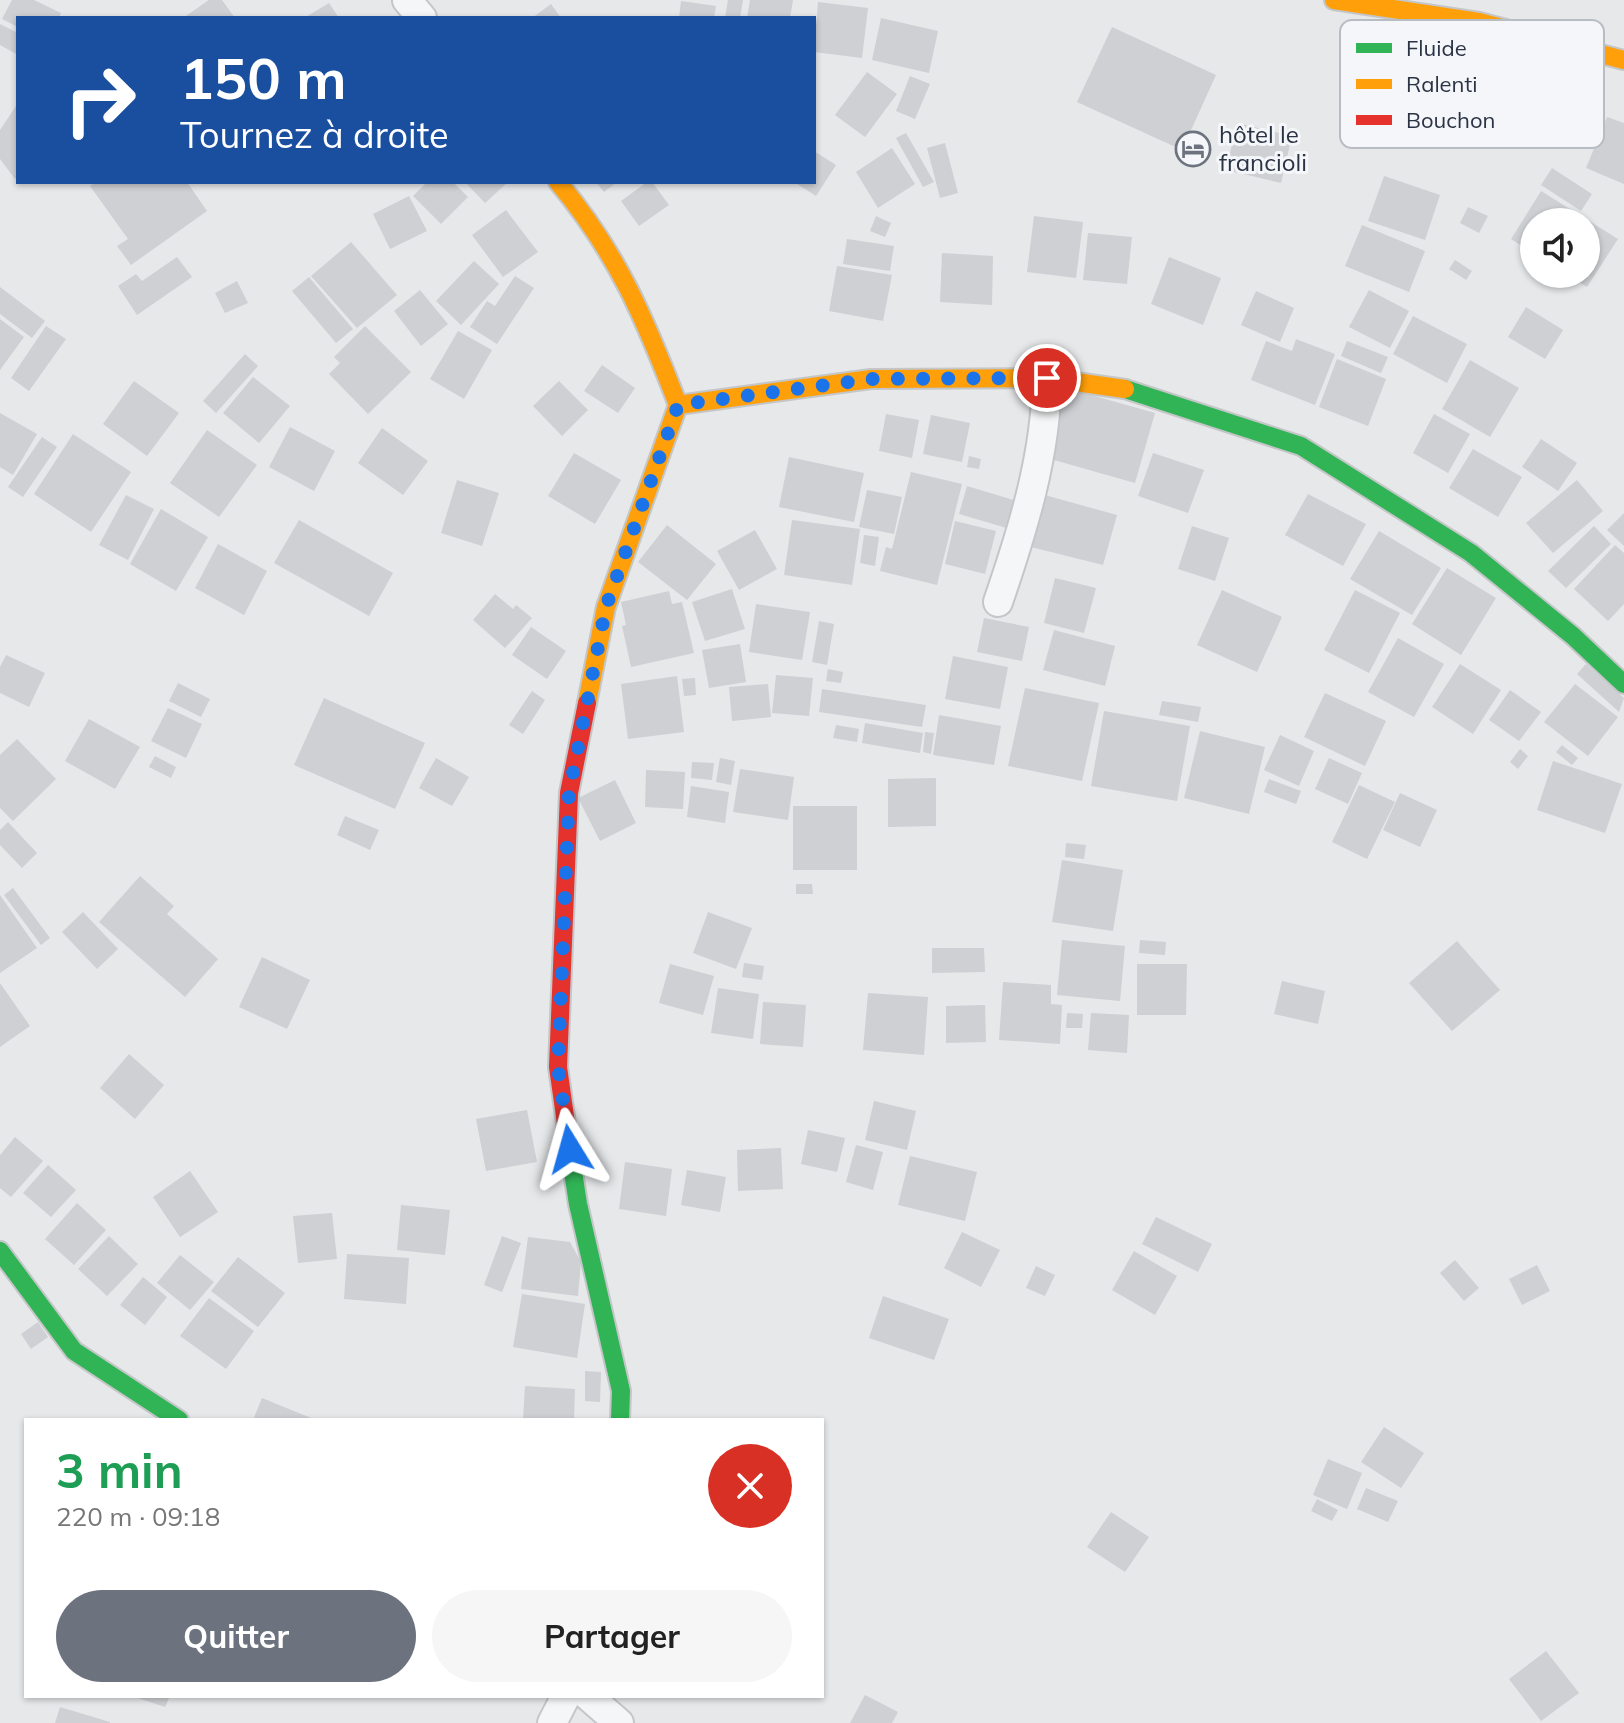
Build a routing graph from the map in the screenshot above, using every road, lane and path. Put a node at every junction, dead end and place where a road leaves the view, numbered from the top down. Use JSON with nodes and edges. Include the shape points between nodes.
{"nodes":[{"id":1,"x":407,"y":0,"type":"edge"},
{"id":2,"x":1334,"y":0,"type":"edge"},
{"id":3,"x":420,"y":16,"type":"edge"},
{"id":4,"x":1466,"y":20,"type":"edge"},
{"id":5,"x":1604,"y":55,"type":"edge"},
{"id":6,"x":1624,"y":60,"type":"edge"},
{"id":7,"x":560,"y":184,"type":"edge"},
{"id":8,"x":1047,"y":378,"type":"junction"},
{"id":9,"x":678,"y":405,"type":"junction"},
{"id":10,"x":998,"y":602,"type":"dead end"},
{"id":11,"x":1624,"y":684,"type":"edge"},
{"id":12,"x":0,"y":1251,"type":"edge"},
{"id":13,"x":176,"y":1418,"type":"edge"},
{"id":14,"x":620,"y":1418,"type":"edge"},
{"id":15,"x":565,"y":1698,"type":"edge"},
{"id":16,"x":590,"y":1698,"type":"edge"},
{"id":17,"x":552,"y":1723,"type":"edge"},
{"id":18,"x":619,"y":1723,"type":"edge"}],
"edges":[{"from":1,"to":3,"type":"street"},
{"from":2,"to":4,"type":"street"},
{"from":5,"to":6,"type":"street"},
{"from":7,"to":9,"type":"street","via":[[596,228],[642,310]]},
{"from":8,"to":9,"type":"street","via":[[871,379]]},
{"from":8,"to":10,"type":"street","via":[[1041,460]]},
{"from":8,"to":11,"type":"street","via":[[1126,389],[1301,446],[1471,553]]},
{"from":9,"to":14,"type":"street","via":[[606,607],[569,793],[558,1067],[578,1204],[621,1391]]},
{"from":12,"to":13,"type":"street","via":[[74,1351]]},
{"from":15,"to":17,"type":"street"},
{"from":16,"to":18,"type":"street"}]}
